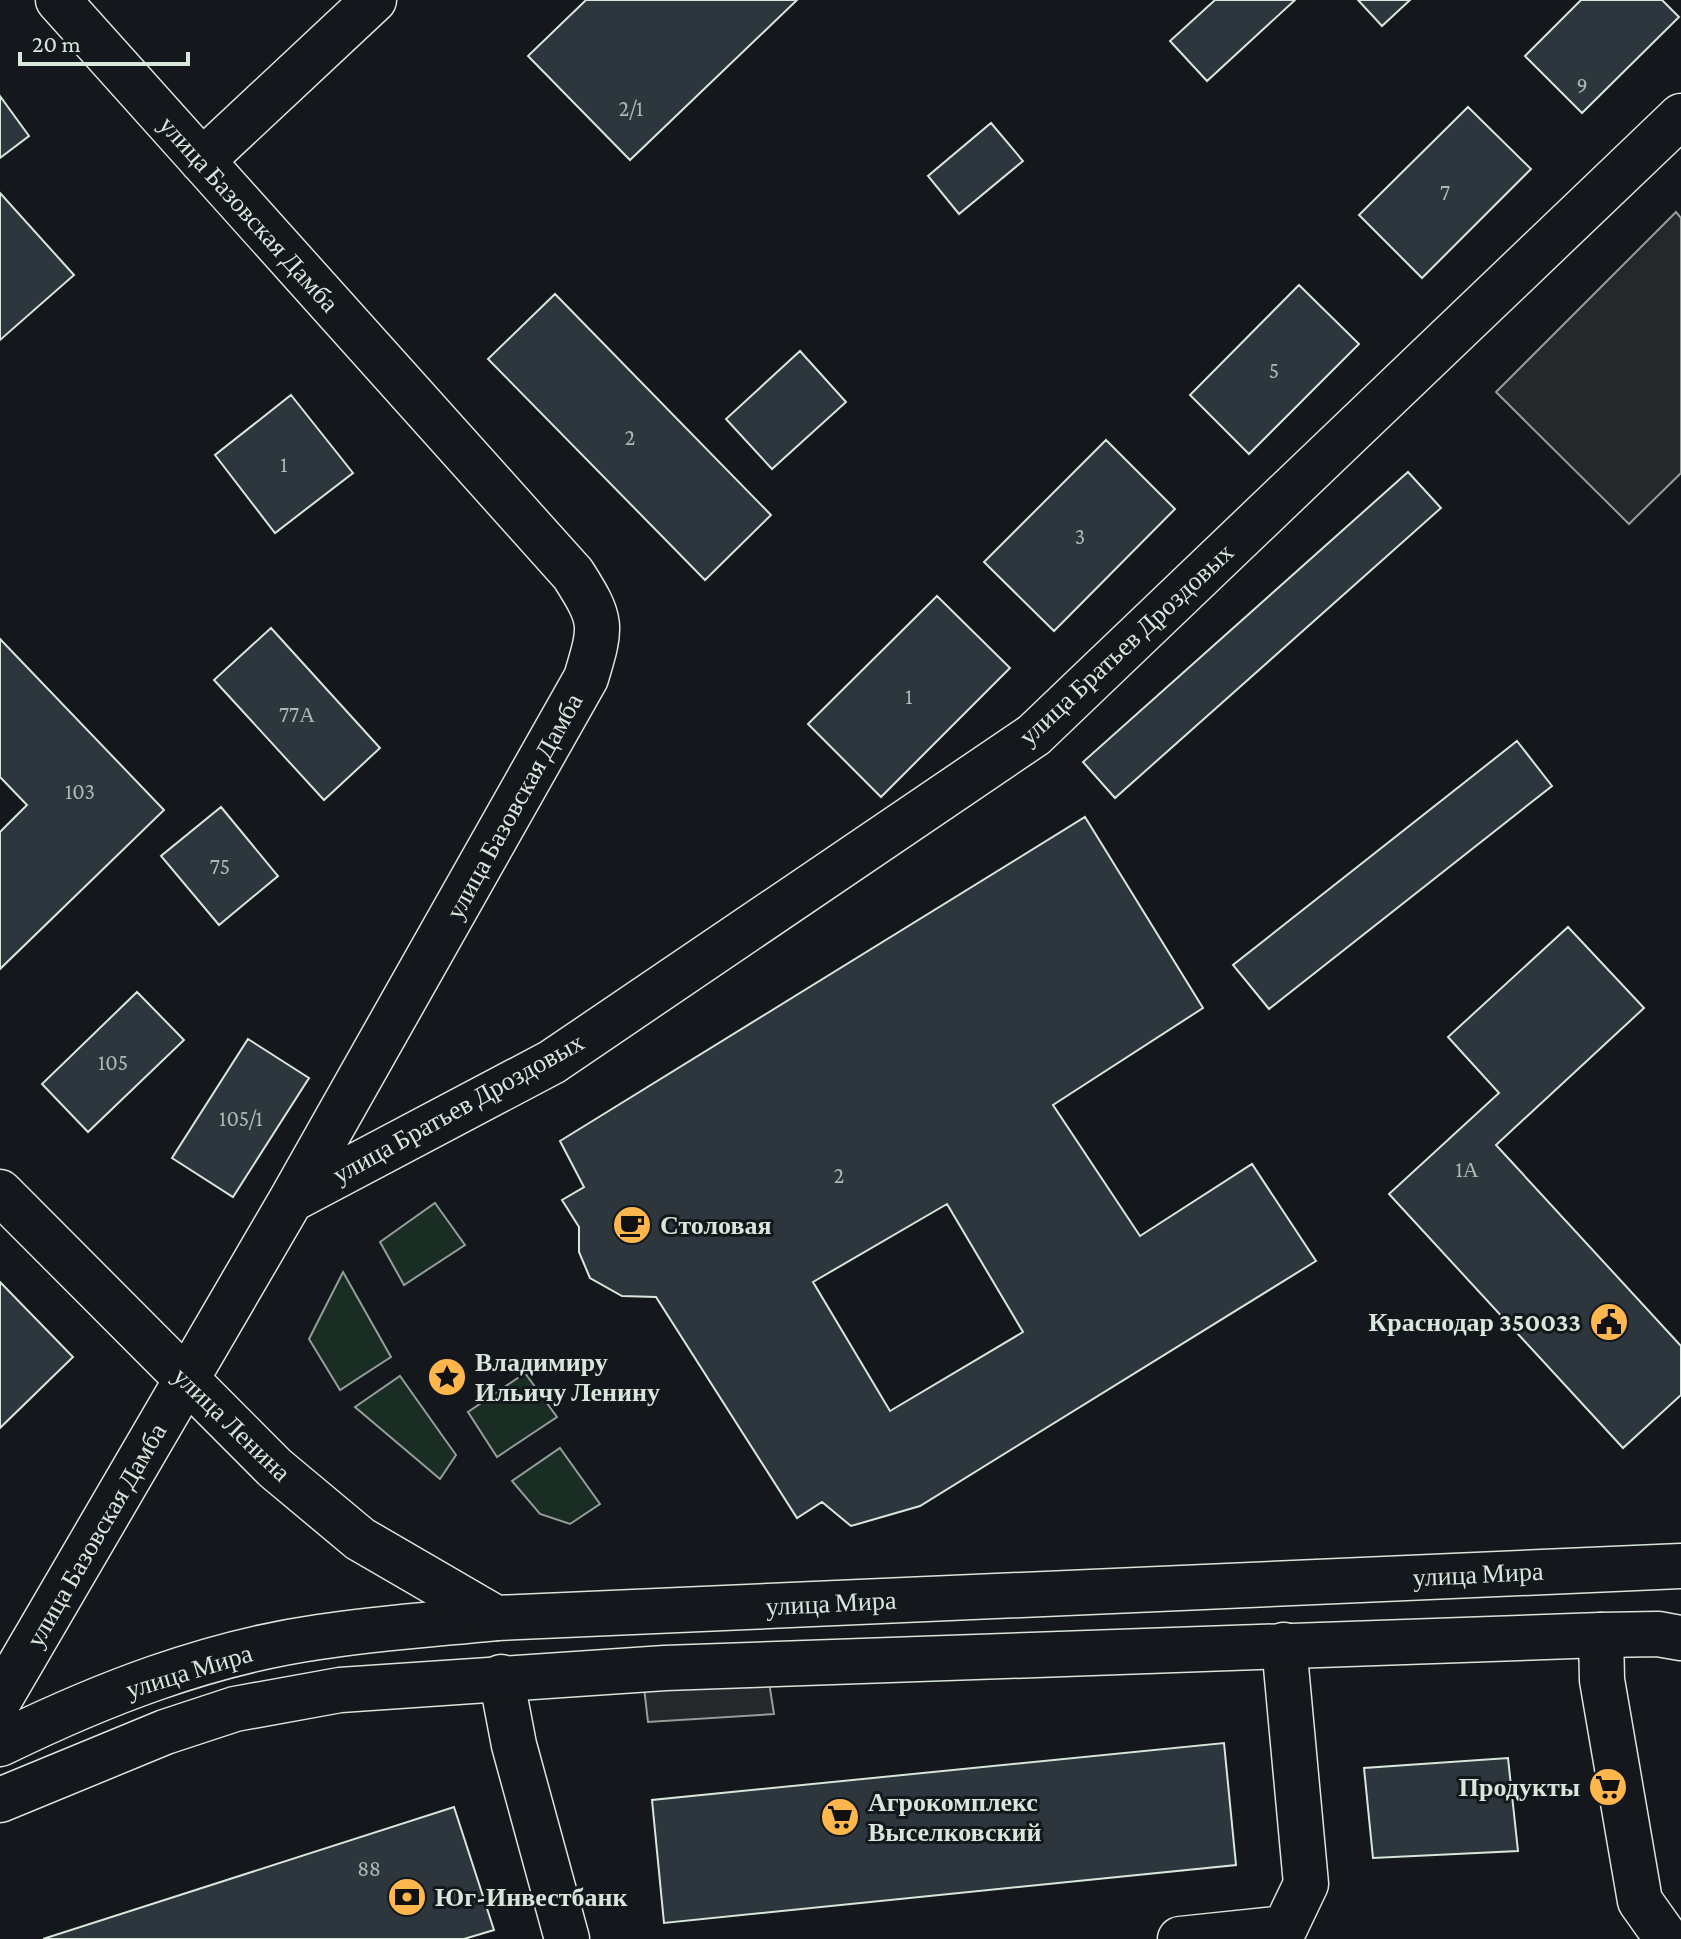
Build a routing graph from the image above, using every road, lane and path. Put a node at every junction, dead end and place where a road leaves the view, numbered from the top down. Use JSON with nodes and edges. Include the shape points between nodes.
{"nodes":[{"id":1,"x":58,"y":0,"type":"edge"},
{"id":2,"x":374,"y":0,"type":"edge"},
{"id":3,"x":1681,"y":116,"type":"edge"},
{"id":4,"x":202,"y":161,"type":"junction"},
{"id":5,"x":0,"y":1192,"type":"edge"},
{"id":6,"x":291,"y":1200,"type":"junction"},
{"id":7,"x":184,"y":1380,"type":"junction"},
{"id":8,"x":1681,"y":1566,"type":"edge"},
{"id":9,"x":496,"y":1618,"type":"junction"},
{"id":10,"x":1601,"y":1635,"type":"junction"},
{"id":11,"x":1681,"y":1638,"type":"edge"},
{"id":12,"x":1284,"y":1645,"type":"junction"},
{"id":13,"x":501,"y":1677,"type":"junction"},
{"id":14,"x":0,"y":1699,"type":"edge"},
{"id":15,"x":0,"y":1744,"type":"edge"},
{"id":16,"x":0,"y":1800,"type":"edge"},
{"id":17,"x":567,"y":1939,"type":"edge"},
{"id":18,"x":1180,"y":1939,"type":"edge"},
{"id":19,"x":1667,"y":1939,"type":"edge"}],
"edges":[{"from":1,"to":4,"type":"street","name":"улица Базовская Дамба"},
{"from":2,"to":4,"type":"street"},
{"from":3,"to":6,"type":"street","name":"улица Братьев Дроздовых","via":[[1034,735],[552,1062]]},
{"from":4,"to":6,"type":"street","name":"улица Базовская Дамба","via":[[573,574],[597,612],[596,644],[586,678]]},
{"from":5,"to":7,"type":"street","name":"улица Ленина"},
{"from":6,"to":7,"type":"street","name":"улица Базовская Дамба"},
{"from":7,"to":9,"type":"street","name":"улица Ленина","via":[[275,1468],[360,1539]]},
{"from":7,"to":14,"type":"street","name":"улица Базовская Дамба"},
{"from":8,"to":9,"type":"street","name":"улица Мира"},
{"from":9,"to":15,"type":"street","name":"улица Мира","via":[[317,1637],[194,1665]]},
{"from":10,"to":11,"type":"street","name":"улица Мира"},
{"from":10,"to":12,"type":"street","name":"улица Мира"},
{"from":10,"to":19,"type":"street","via":[[1602,1680],[1640,1901]]},
{"from":12,"to":13,"type":"street","name":"улица Мира"},
{"from":12,"to":18,"type":"street","via":[[1306,1884],[1285,1928]]},
{"from":13,"to":16,"type":"street","name":"улица Мира","via":[[340,1690],[235,1709]]},
{"from":13,"to":17,"type":"street","via":[[514,1745]]}]}
